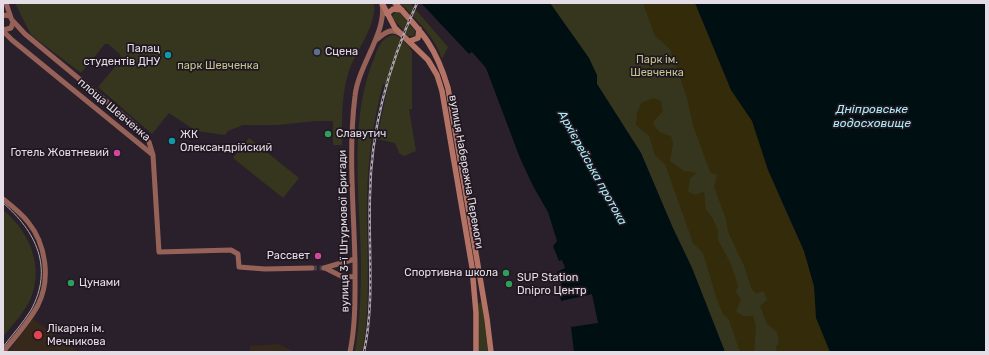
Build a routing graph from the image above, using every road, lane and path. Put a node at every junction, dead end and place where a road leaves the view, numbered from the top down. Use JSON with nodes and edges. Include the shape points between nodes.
{"nodes":[{"id":1,"x":6,"y":3,"type":"edge"},
{"id":2,"x":382,"y":3,"type":"edge"},
{"id":3,"x":395,"y":3,"type":"edge"},
{"id":4,"x":402,"y":11,"type":"junction"},
{"id":5,"x":387,"y":14,"type":"junction"},
{"id":6,"x":3,"y":15,"type":"edge"},
{"id":7,"x":12,"y":19,"type":"junction"},
{"id":8,"x":382,"y":22,"type":"junction"},
{"id":9,"x":419,"y":29,"type":"junction"},
{"id":10,"x":3,"y":30,"type":"edge"},
{"id":11,"x":400,"y":33,"type":"junction"},
{"id":12,"x":374,"y":41,"type":"junction"},
{"id":13,"x":410,"y":41,"type":"junction"},
{"id":14,"x":153,"y":155,"type":"junction"},
{"id":15,"x":3,"y":199,"type":"edge"},
{"id":16,"x":355,"y":259,"type":"junction"},
{"id":17,"x":312,"y":268,"type":"tunnel mouth"},
{"id":18,"x":355,"y":277,"type":"junction"},
{"id":19,"x":3,"y":352,"type":"edge"},
{"id":20,"x":350,"y":352,"type":"edge"},
{"id":21,"x":476,"y":352,"type":"edge"},
{"id":22,"x":491,"y":352,"type":"edge"}],
"edges":[{"from":1,"to":7,"type":"street"},
{"from":2,"to":5,"type":"main road","name":"вулиця Набережна Перемоги"},
{"from":2,"to":8,"type":"street","name":"вулиця 3-ї Штурмової Бригади"},
{"from":3,"to":4,"type":"main road","name":"вулиця Набережна Перемоги"},
{"from":4,"to":5,"type":"main road","via":[[393,9]]},
{"from":4,"to":9,"type":"main road","name":"вулиця Набережна Перемоги"},
{"from":5,"to":8,"type":"street","name":"вулиця 3-ї Штурмової Бригади"},
{"from":5,"to":11,"type":"main road","name":"вулиця Набережна Перемоги"},
{"from":6,"to":7,"type":"street"},
{"from":7,"to":10,"type":"street","via":[[10,28]]},
{"from":7,"to":14,"type":"street","name":"площа Шевченка","via":[[25,34],[136,126],[148,140]]},
{"from":8,"to":12,"type":"street","name":"вулиця 3-ї Штурмової Бригади"},
{"from":9,"to":13,"type":"main road","via":[[418,38]]},
{"from":9,"to":22,"type":"main road","name":"вулиця Набережна Перемоги","via":[[438,57],[448,88]]},
{"from":10,"to":14,"type":"street","name":"площа Шевченка"},
{"from":11,"to":12,"type":"street","via":[[394,30],[387,32]]},
{"from":11,"to":13,"type":"main road","name":"вулиця Набережна Перемоги"},
{"from":12,"to":16,"type":"street","name":"вулиця 3-ї Штурмової Бригади","via":[[360,75],[355,96],[352,173]]},
{"from":13,"to":21,"type":"main road","name":"вулиця Набережна Перемоги","via":[[423,53],[433,68],[443,97],[472,267]]},
{"from":14,"to":17,"type":"street","via":[[159,252],[231,250],[237,252],[239,267],[265,270]]},
{"from":15,"to":19,"type":"street","via":[[22,215],[35,232],[45,270],[44,289],[37,306]]},
{"from":16,"to":18,"type":"street","name":"вулиця 3-ї Штурмової Бригади"},
{"from":16,"to":18,"type":"street","via":[[324,268],[341,276]]},
{"from":18,"to":20,"type":"street","name":"вулиця 3-ї Штурмової Бригади","via":[[355,316]]}]}
